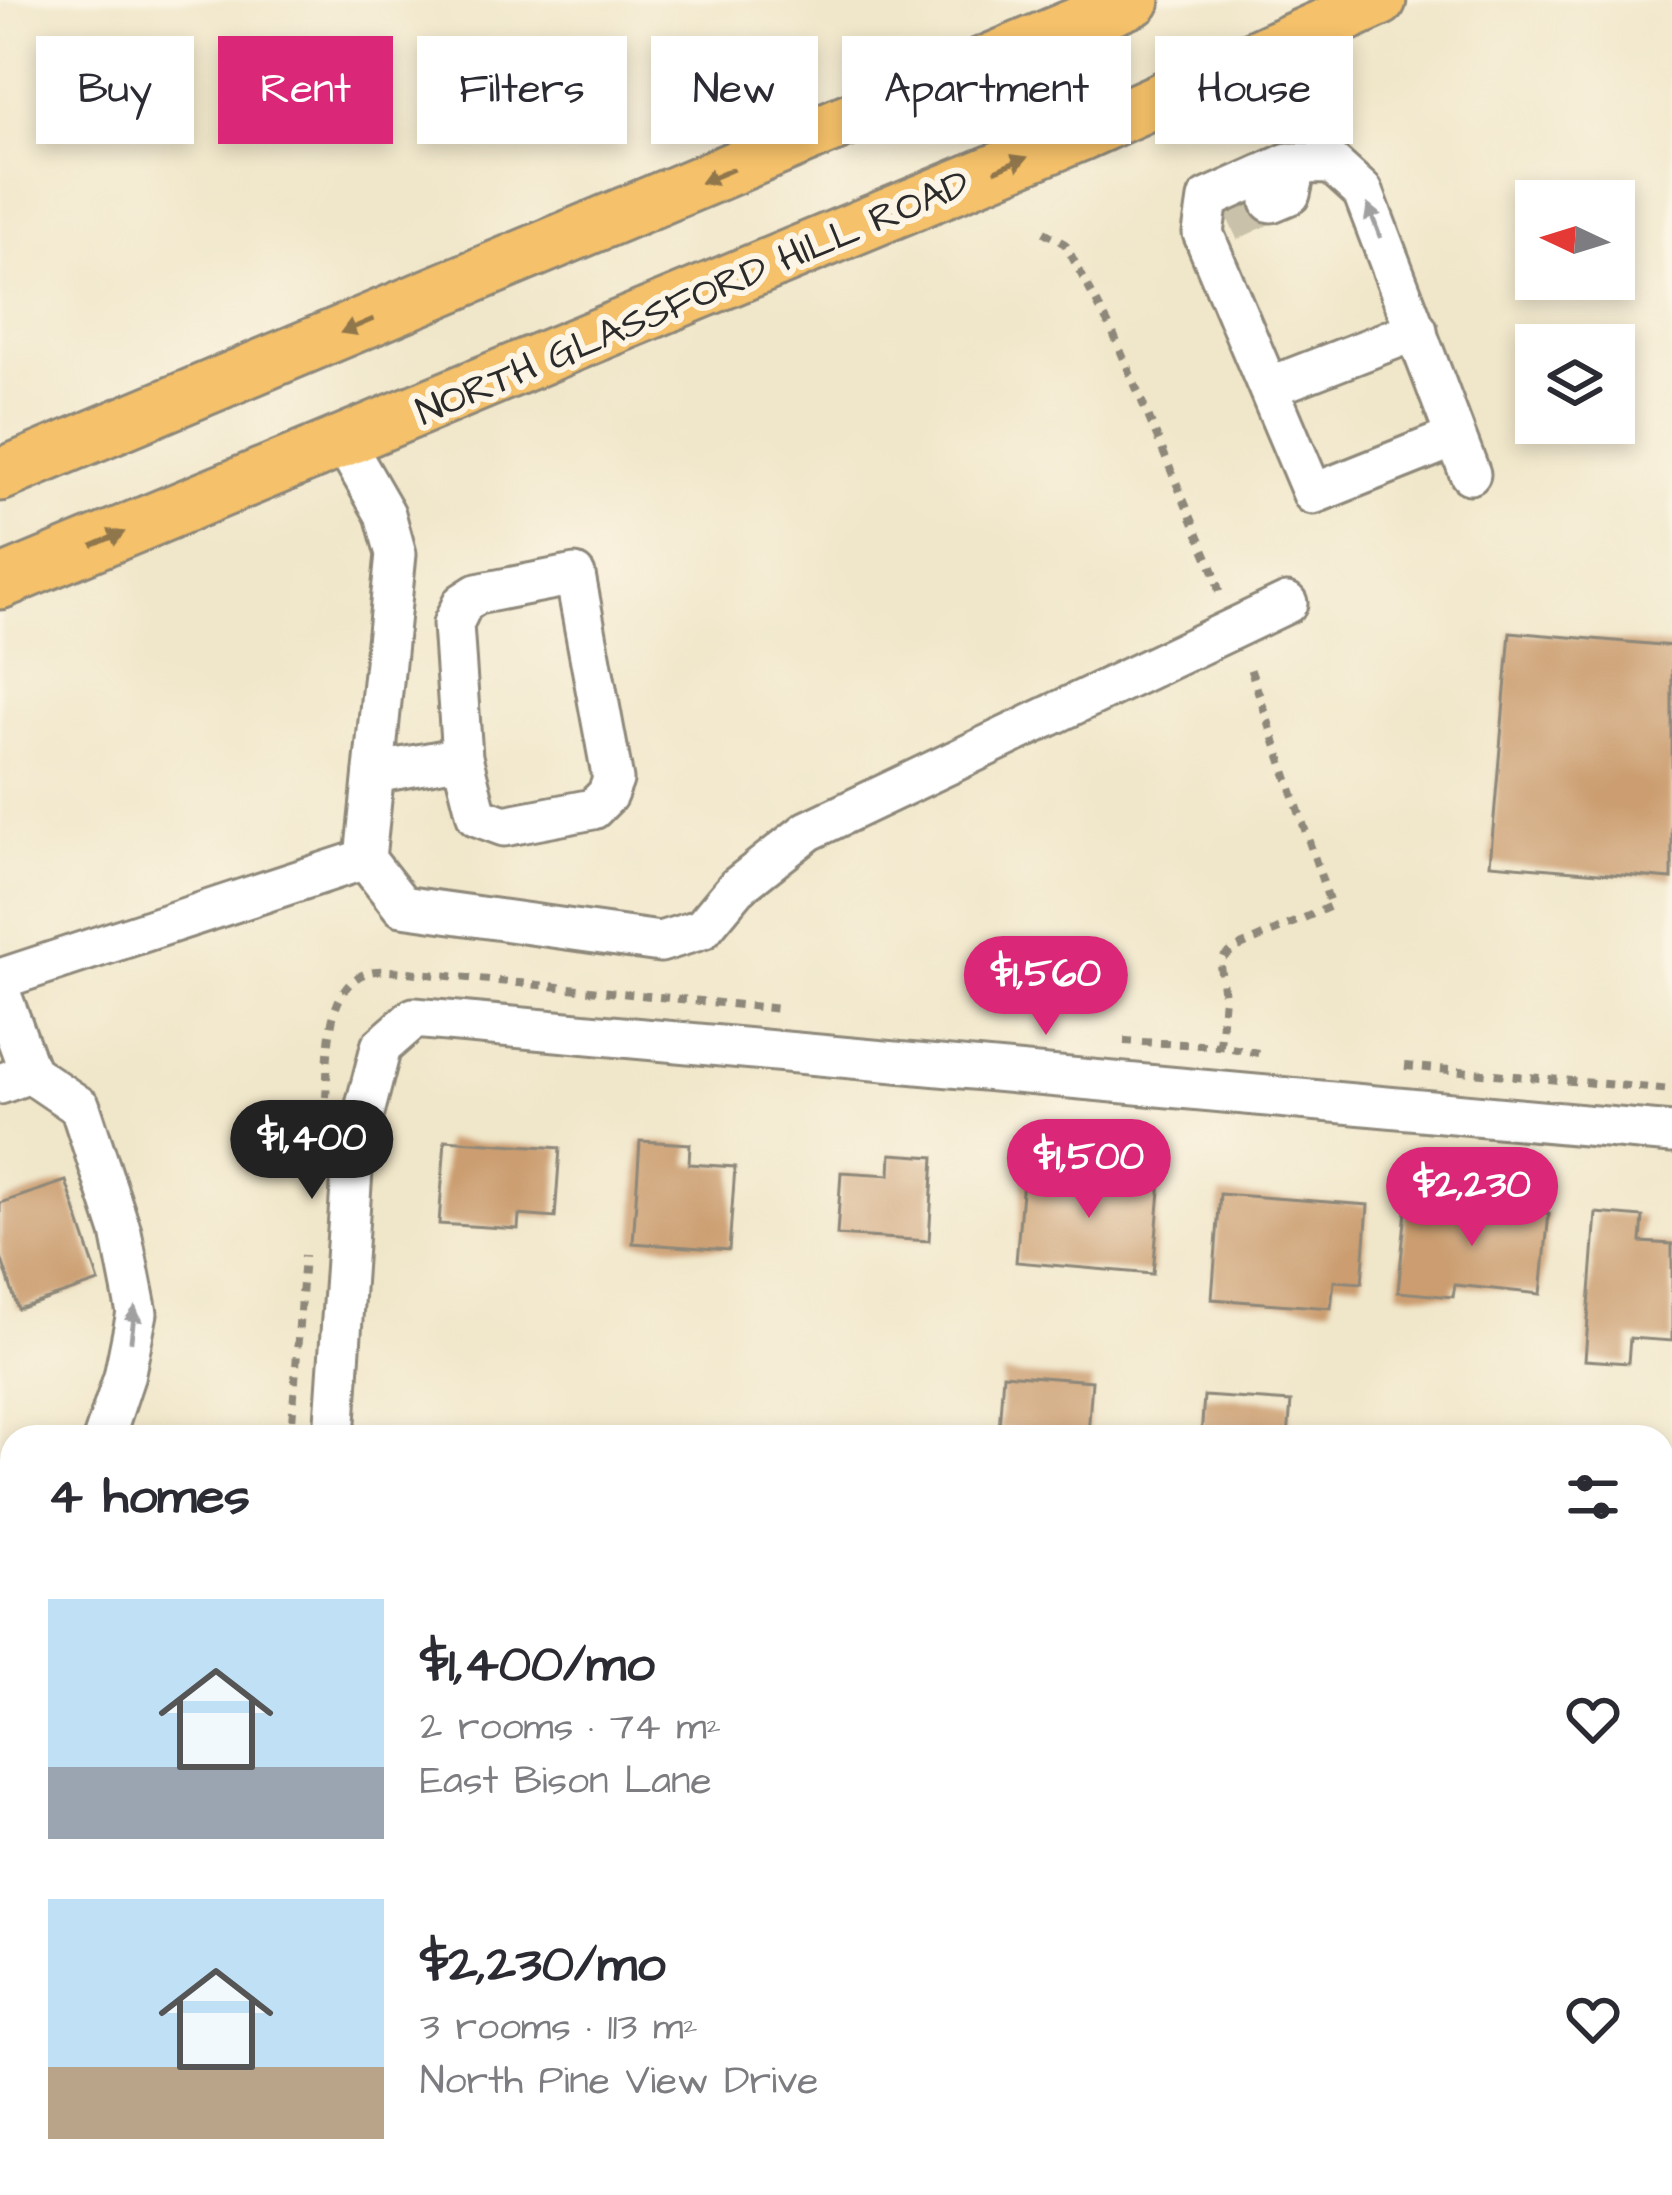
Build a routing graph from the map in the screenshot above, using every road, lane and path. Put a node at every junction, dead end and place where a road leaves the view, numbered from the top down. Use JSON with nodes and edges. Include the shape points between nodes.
{"nodes":[{"id":1,"x":1134,"y":0,"type":"edge"},
{"id":2,"x":1380,"y":0,"type":"edge"},
{"id":3,"x":1297,"y":163,"type":"junction"},
{"id":4,"x":1270,"y":202,"type":"tunnel mouth"},
{"id":5,"x":1044,"y":232,"type":"dead end"},
{"id":6,"x":1417,"y":330,"type":"junction"},
{"id":7,"x":1270,"y":387,"type":"junction"},
{"id":8,"x":1456,"y":436,"type":"junction"},
{"id":9,"x":343,"y":441,"type":"junction"},
{"id":10,"x":1470,"y":474,"type":"dead end"},
{"id":11,"x":0,"y":476,"type":"edge"},
{"id":12,"x":0,"y":584,"type":"edge"},
{"id":13,"x":1220,"y":598,"type":"dead end"},
{"id":14,"x":1287,"y":603,"type":"dead end"},
{"id":15,"x":1245,"y":653,"type":"dead end"},
{"id":16,"x":462,"y":757,"type":"junction"},
{"id":17,"x":374,"y":773,"type":"junction"},
{"id":18,"x":365,"y":859,"type":"junction"},
{"id":19,"x":0,"y":979,"type":"edge"},
{"id":20,"x":0,"y":992,"type":"edge"},
{"id":21,"x":1220,"y":1046,"type":"dead end"},
{"id":22,"x":15,"y":1078,"type":"edge"},
{"id":23,"x":1672,"y":1133,"type":"edge"},
{"id":24,"x":108,"y":1425,"type":"edge"},
{"id":25,"x":335,"y":1425,"type":"edge"}],
"edges":[{"from":1,"to":11,"type":"main road","one_way":true},
{"from":9,"to":2,"type":"main road","name":"NORTH GLASSFORD HILL ROAD","one_way":true,"via":[[1080,135]]},
{"from":3,"to":4,"type":"street","via":[[1289,194]]},
{"from":6,"to":3,"type":"street","one_way":true,"via":[[1363,192],[1331,164]]},
{"from":3,"to":7,"type":"street","via":[[1208,199]]},
{"from":5,"to":13,"type":"path","via":[[1065,244],[1112,333]]},
{"from":6,"to":7,"type":"street"},
{"from":6,"to":8,"type":"street"},
{"from":7,"to":8,"type":"street","via":[[1313,494]]},
{"from":8,"to":10,"type":"street"},
{"from":12,"to":9,"type":"main road","name":"NORTH GLASSFORD HILL ROAD","one_way":true},
{"from":9,"to":17,"type":"street","via":[[385,514],[396,554]]},
{"from":14,"to":18,"type":"street","via":[[808,831],[737,887],[702,929],[660,942],[402,906]]},
{"from":15,"to":21,"type":"path","via":[[1331,906],[1223,957]]},
{"from":16,"to":16,"type":"street","via":[[477,816],[504,826],[592,808],[607,795],[613,780],[575,574],[463,603],[453,624]]},
{"from":16,"to":17,"type":"street"},
{"from":17,"to":18,"type":"street"},
{"from":18,"to":19,"type":"street"},
{"from":20,"to":22,"type":"street"},
{"from":24,"to":22,"type":"street","one_way":true,"via":[[137,1313],[121,1232],[80,1107]]},
{"from":23,"to":25,"type":"street","via":[[414,1018],[381,1047],[353,1156]]}]}
